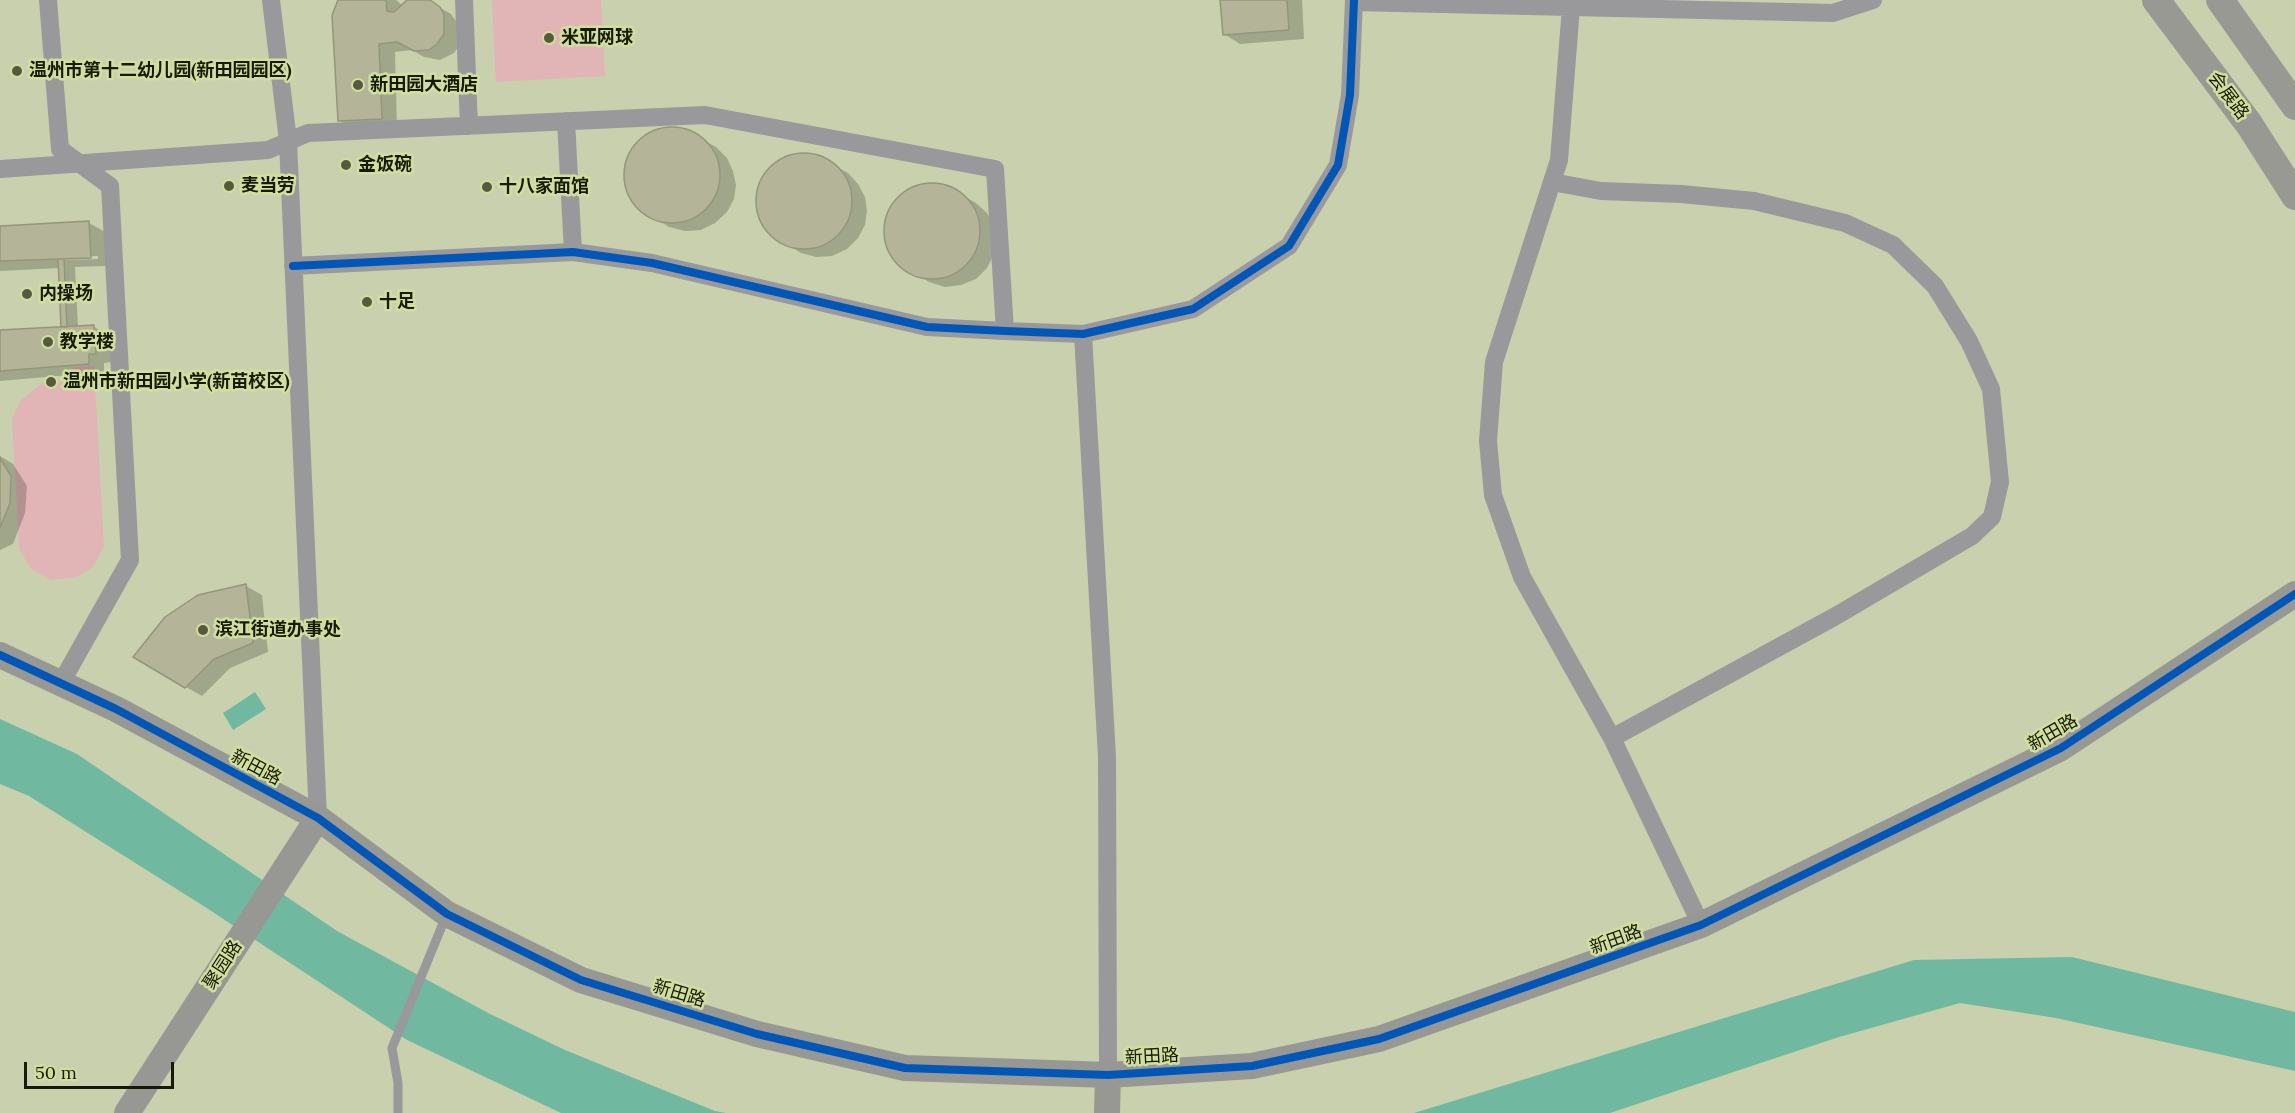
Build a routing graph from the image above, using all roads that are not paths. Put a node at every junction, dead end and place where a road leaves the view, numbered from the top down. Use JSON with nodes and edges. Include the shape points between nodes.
{"nodes":[{"id":1,"x":48,"y":0,"type":"edge"},
{"id":2,"x":271,"y":0,"type":"edge"},
{"id":3,"x":464,"y":0,"type":"edge"},
{"id":4,"x":1873,"y":0,"type":"edge"},
{"id":5,"x":2156,"y":0,"type":"edge"},
{"id":6,"x":2220,"y":0,"type":"edge"},
{"id":7,"x":1354,"y":1,"type":"edge"},
{"id":8,"x":1571,"y":7,"type":"junction"},
{"id":9,"x":2295,"y":106,"type":"edge"},
{"id":10,"x":566,"y":121,"type":"junction"},
{"id":11,"x":469,"y":126,"type":"junction"},
{"id":12,"x":288,"y":141,"type":"junction"},
{"id":13,"x":79,"y":164,"type":"junction"},
{"id":14,"x":0,"y":169,"type":"edge"},
{"id":15,"x":1552,"y":182,"type":"junction"},
{"id":16,"x":2295,"y":196,"type":"edge"},
{"id":17,"x":573,"y":252,"type":"junction"},
{"id":18,"x":293,"y":266,"type":"junction"},
{"id":19,"x":1005,"y":331,"type":"junction"},
{"id":20,"x":1083,"y":334,"type":"junction"},
{"id":21,"x":2295,"y":594,"type":"edge"},
{"id":22,"x":0,"y":655,"type":"edge"},
{"id":23,"x":61,"y":683,"type":"junction"},
{"id":24,"x":1612,"y":738,"type":"junction"},
{"id":25,"x":318,"y":818,"type":"junction"},
{"id":26,"x":447,"y":914,"type":"junction"},
{"id":27,"x":1701,"y":925,"type":"junction"},
{"id":28,"x":1108,"y":1075,"type":"junction"},
{"id":29,"x":127,"y":1113,"type":"edge"},
{"id":30,"x":398,"y":1113,"type":"edge"},
{"id":31,"x":1107,"y":1113,"type":"edge"}],
"edges":[{"from":1,"to":13,"type":"street","via":[[60,149]]},
{"from":2,"to":12,"type":"street"},
{"from":3,"to":11,"type":"street"},
{"from":4,"to":8,"type":"street","via":[[1833,14]]},
{"from":5,"to":16,"type":"main road","name":"会展路","via":[[2249,124]]},
{"from":6,"to":9,"type":"main road"},
{"from":7,"to":8,"type":"street"},
{"from":7,"to":20,"type":"street","via":[[1350,95],[1338,165],[1289,246],[1193,309]]},
{"from":8,"to":15,"type":"street","via":[[1559,160]]},
{"from":10,"to":11,"type":"street"},
{"from":10,"to":17,"type":"street"},
{"from":10,"to":19,"type":"street","via":[[705,115],[995,169]]},
{"from":11,"to":12,"type":"street","via":[[308,133]]},
{"from":12,"to":13,"type":"street","via":[[268,150]]},
{"from":12,"to":18,"type":"street"},
{"from":13,"to":14,"type":"street"},
{"from":13,"to":23,"type":"street","via":[[110,186],[130,560]]},
{"from":15,"to":24,"type":"street","via":[[1494,362],[1488,441],[1493,495],[1522,577]]},
{"from":15,"to":24,"type":"street","via":[[1601,191],[1754,201],[1845,223],[1893,245],[1935,286],[1969,341],[1991,390],[2000,482],[1992,517],[1972,536],[1834,617]]},
{"from":17,"to":18,"type":"street"},
{"from":17,"to":19,"type":"street","via":[[652,263],[927,327]]},
{"from":18,"to":25,"type":"street"},
{"from":19,"to":20,"type":"street"},
{"from":20,"to":28,"type":"street","via":[[1107,757]]},
{"from":21,"to":27,"type":"street","name":"新田路","via":[[2061,748]]},
{"from":22,"to":23,"type":"street","name":"新田路"},
{"from":23,"to":25,"type":"street","name":"新田路"},
{"from":24,"to":27,"type":"street"},
{"from":25,"to":26,"type":"street","name":"新田路"},
{"from":25,"to":29,"type":"street","name":"聚园路"},
{"from":26,"to":28,"type":"street","name":"新田路","via":[[581,980],[757,1034],[905,1068]]},
{"from":26,"to":30,"type":"lane","via":[[392,1048]]},
{"from":27,"to":28,"type":"street","name":"新田路","via":[[1379,1039],[1251,1066]]},
{"from":28,"to":31,"type":"street"}]}
